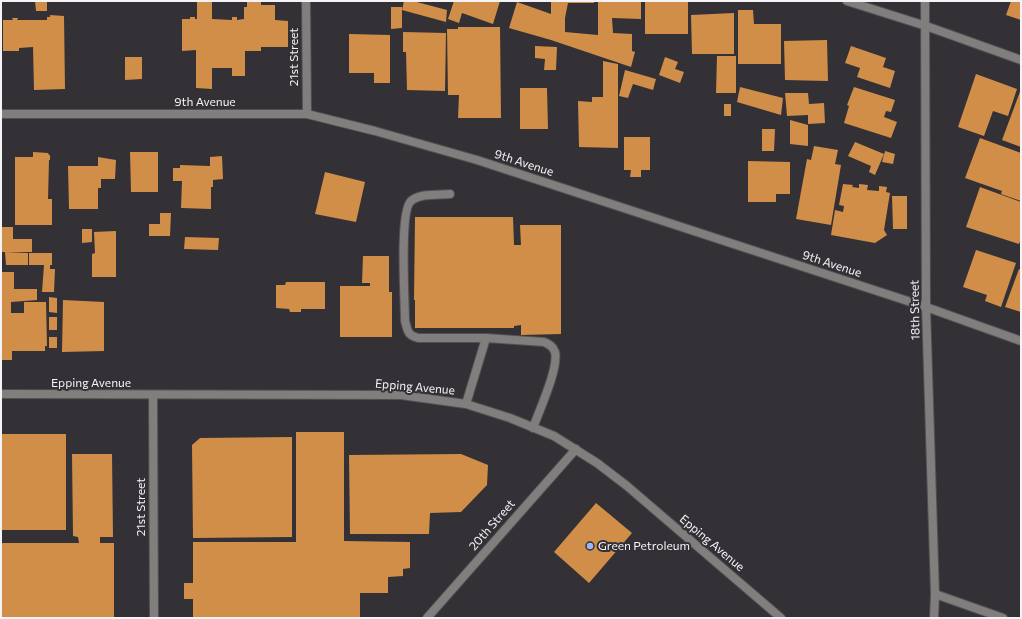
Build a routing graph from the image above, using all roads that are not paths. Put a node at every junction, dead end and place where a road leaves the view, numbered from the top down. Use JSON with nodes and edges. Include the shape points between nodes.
{"nodes":[{"id":1,"x":306,"y":1,"type":"edge"},
{"id":2,"x":847,"y":1,"type":"edge"},
{"id":3,"x":926,"y":1,"type":"edge"},
{"id":4,"x":926,"y":26,"type":"junction"},
{"id":5,"x":1021,"y":60,"type":"edge"},
{"id":6,"x":1,"y":114,"type":"edge"},
{"id":7,"x":307,"y":114,"type":"junction"},
{"id":8,"x":450,"y":194,"type":"dead end"},
{"id":9,"x":926,"y":307,"type":"junction"},
{"id":10,"x":486,"y":338,"type":"junction"},
{"id":11,"x":1021,"y":341,"type":"edge"},
{"id":12,"x":1,"y":394,"type":"edge"},
{"id":13,"x":153,"y":395,"type":"junction"},
{"id":14,"x":466,"y":404,"type":"junction"},
{"id":15,"x":533,"y":428,"type":"junction"},
{"id":16,"x":576,"y":449,"type":"junction"},
{"id":17,"x":935,"y":594,"type":"junction"},
{"id":18,"x":154,"y":618,"type":"edge"},
{"id":19,"x":427,"y":618,"type":"edge"},
{"id":20,"x":781,"y":618,"type":"edge"},
{"id":21,"x":934,"y":618,"type":"edge"},
{"id":22,"x":1003,"y":618,"type":"edge"}],
"edges":[{"from":1,"to":7,"type":"street","name":"21st Street"},
{"from":2,"to":4,"type":"street"},
{"from":3,"to":4,"type":"street","name":"18th Street"},
{"from":4,"to":5,"type":"street"},
{"from":4,"to":9,"type":"street","name":"18th Street"},
{"from":6,"to":7,"type":"street","name":"9th Avenue"},
{"from":7,"to":9,"type":"street","name":"9th Avenue","via":[[477,160]]},
{"from":8,"to":10,"type":"street","via":[[420,196],[407,206],[403,233],[405,321],[412,337]]},
{"from":9,"to":11,"type":"street","name":"9th Avenue"},
{"from":9,"to":17,"type":"street","name":"18th Street"},
{"from":10,"to":14,"type":"street"},
{"from":10,"to":15,"type":"street","via":[[544,342],[551,345],[555,352],[551,379]]},
{"from":12,"to":13,"type":"street","name":"Epping Avenue"},
{"from":13,"to":14,"type":"street","name":"Epping Avenue","via":[[401,395]]},
{"from":13,"to":18,"type":"street","name":"21st Street"},
{"from":14,"to":15,"type":"street","name":"Epping Avenue"},
{"from":15,"to":16,"type":"street","name":"Epping Avenue","via":[[554,436]]},
{"from":16,"to":19,"type":"street","name":"20th Street"},
{"from":16,"to":20,"type":"street","name":"Epping Avenue","via":[[627,486]]},
{"from":17,"to":21,"type":"street","name":"18th Street"},
{"from":17,"to":22,"type":"street"}]}
